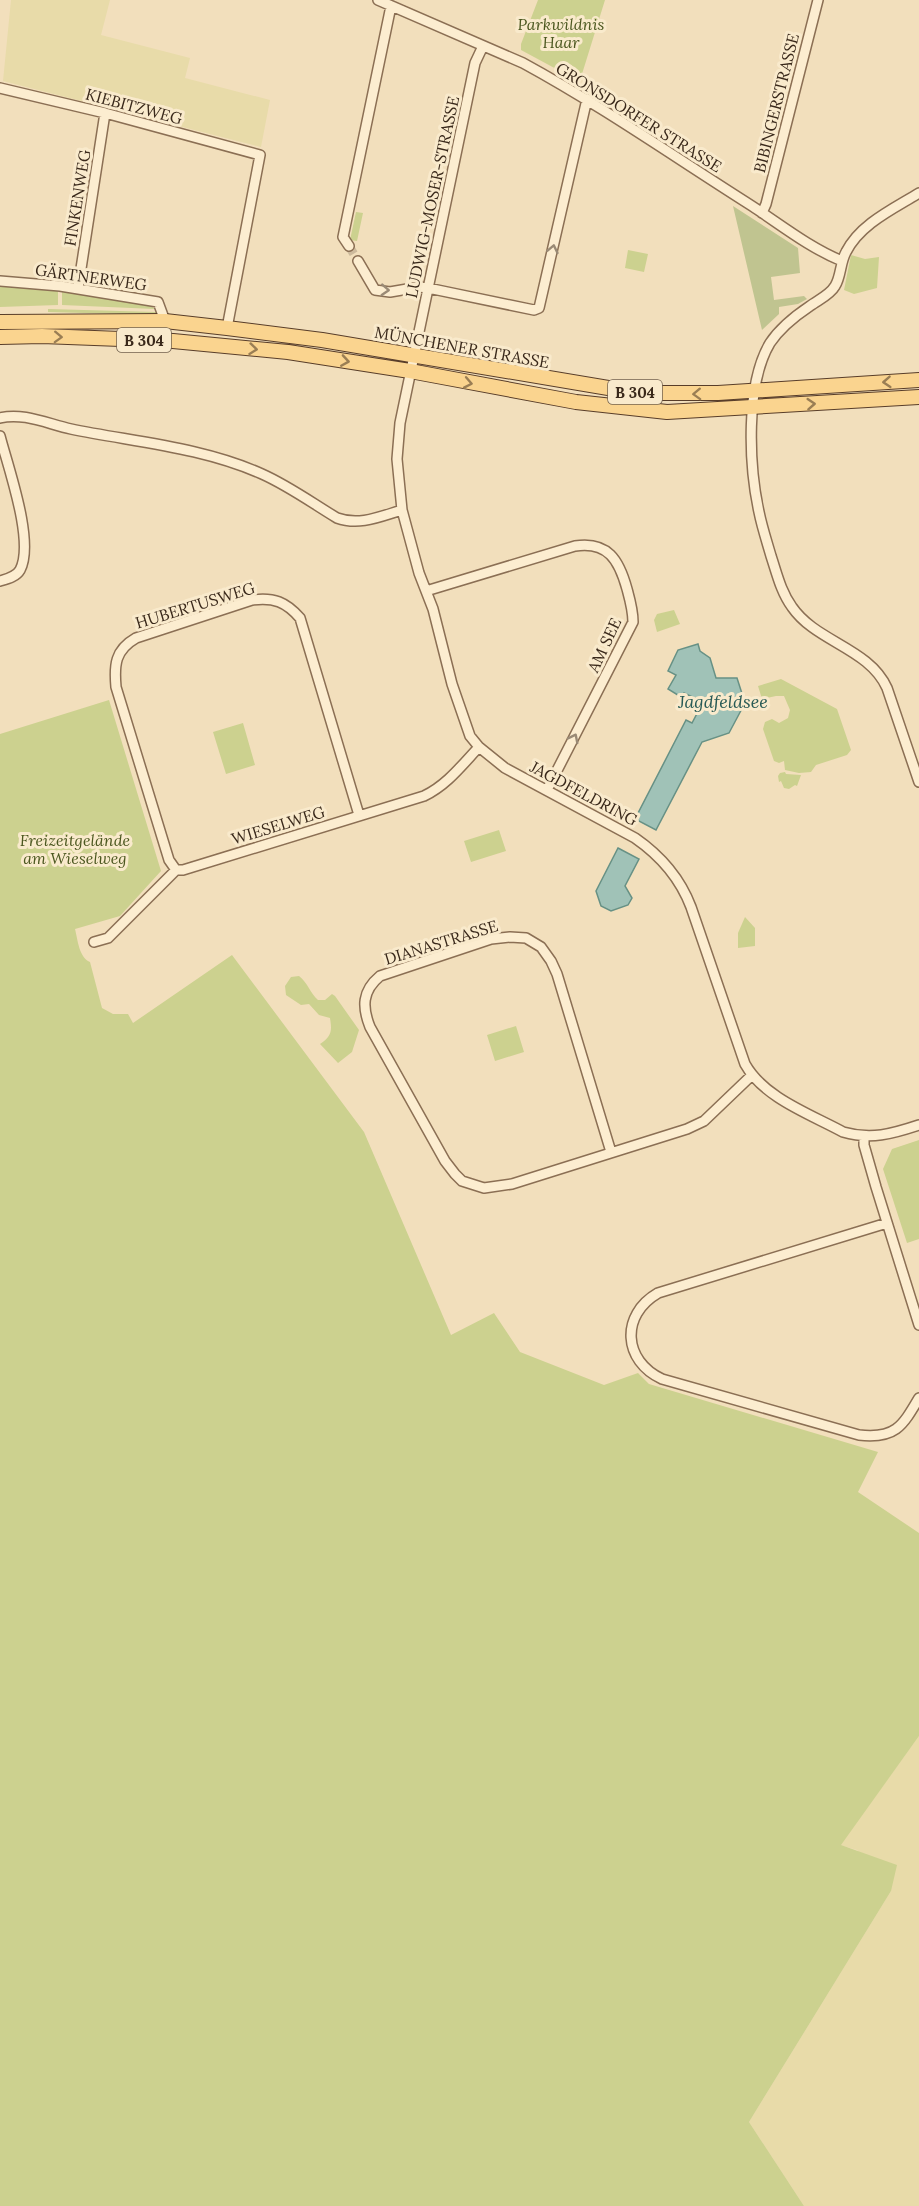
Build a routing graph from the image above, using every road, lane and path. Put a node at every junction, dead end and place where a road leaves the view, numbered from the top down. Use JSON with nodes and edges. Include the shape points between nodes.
{"nodes":[{"id":1,"x":378,"y":0,"type":"edge"},
{"id":2,"x":818,"y":0,"type":"edge"},
{"id":3,"x":392,"y":6,"type":"junction"},
{"id":4,"x":483,"y":46,"type":"junction"},
{"id":5,"x":0,"y":88,"type":"edge"},
{"id":6,"x":586,"y":99,"type":"junction"},
{"id":7,"x":105,"y":113,"type":"junction"},
{"id":8,"x":919,"y":193,"type":"edge"},
{"id":9,"x":762,"y":213,"type":"junction"},
{"id":10,"x":349,"y":246,"type":"tunnel mouth"},
{"id":11,"x":358,"y":261,"type":"tunnel mouth"},
{"id":12,"x":842,"y":261,"type":"junction"},
{"id":13,"x":0,"y":281,"type":"edge"},
{"id":14,"x":78,"y":288,"type":"junction"},
{"id":15,"x":428,"y":288,"type":"junction"},
{"id":16,"x":165,"y":321,"type":"junction"},
{"id":17,"x":0,"y":322,"type":"edge"},
{"id":18,"x":228,"y":328,"type":"junction"},
{"id":19,"x":0,"y":337,"type":"edge"},
{"id":20,"x":414,"y":355,"type":"junction"},
{"id":21,"x":410,"y":371,"type":"junction"},
{"id":22,"x":919,"y":380,"type":"edge"},
{"id":23,"x":756,"y":391,"type":"junction"},
{"id":24,"x":919,"y":397,"type":"edge"},
{"id":25,"x":753,"y":408,"type":"junction"},
{"id":26,"x":0,"y":418,"type":"edge"},
{"id":27,"x":0,"y":436,"type":"edge"},
{"id":28,"x":402,"y":510,"type":"junction"},
{"id":29,"x":0,"y":581,"type":"edge"},
{"id":30,"x":426,"y":591,"type":"junction"},
{"id":31,"x":479,"y":747,"type":"junction"},
{"id":32,"x":919,"y":782,"type":"edge"},
{"id":33,"x":547,"y":790,"type":"junction"},
{"id":34,"x":359,"y":815,"type":"junction"},
{"id":35,"x":176,"y":870,"type":"junction"},
{"id":36,"x":94,"y":942,"type":"dead end"},
{"id":37,"x":751,"y":1076,"type":"junction"},
{"id":38,"x":919,"y":1125,"type":"edge"},
{"id":39,"x":864,"y":1137,"type":"junction"},
{"id":40,"x":612,"y":1152,"type":"junction"},
{"id":41,"x":887,"y":1223,"type":"junction"},
{"id":42,"x":919,"y":1325,"type":"edge"},
{"id":43,"x":919,"y":1398,"type":"edge"}],
"edges":[{"from":1,"to":3,"type":"street","name":"GRONSDORFER STRASSE"},
{"from":2,"to":9,"type":"street","name":"BIBINGERSTRASSE"},
{"from":3,"to":4,"type":"street","name":"GRONSDORFER STRASSE"},
{"from":3,"to":10,"type":"street","via":[[343,237]]},
{"from":4,"to":6,"type":"street","name":"GRONSDORFER STRASSE","via":[[523,63]]},
{"from":4,"to":15,"type":"street","name":"LUDWIG-MOSER-STRASSE","via":[[475,63]]},
{"from":5,"to":7,"type":"street","name":"KIEBITZWEG"},
{"from":6,"to":9,"type":"street","name":"GRONSDORFER STRASSE"},
{"from":15,"to":6,"type":"street","one_way":true,"via":[[534,310],[541,306]]},
{"from":7,"to":14,"type":"street","name":"FINKENWEG"},
{"from":7,"to":18,"type":"street","name":"KIEBITZWEG","via":[[260,155]]},
{"from":8,"to":12,"type":"street","via":[[866,227]]},
{"from":9,"to":12,"type":"street","name":"GRONSDORFER STRASSE"},
{"from":11,"to":15,"type":"street","one_way":true,"via":[[375,290]]},
{"from":12,"to":23,"type":"street","via":[[832,290],[792,320],[771,342],[759,368]]},
{"from":13,"to":14,"type":"street","name":"GÄRTNERWEG"},
{"from":14,"to":16,"type":"street","name":"GÄRTNERWEG","via":[[158,302]]},
{"from":15,"to":20,"type":"street","name":"LUDWIG-MOSER-STRASSE"},
{"from":16,"to":17,"type":"main road","name":"MÜNCHENER STRASSE","number":"B 304"},
{"from":16,"to":18,"type":"main road","name":"MÜNCHENER STRASSE","number":"B 304"},
{"from":18,"to":20,"type":"main road","name":"MÜNCHENER STRASSE","number":"B 304"},
{"from":19,"to":21,"type":"main road","name":"MÜNCHENER STRASSE","number":"B 304","one_way":true,"via":[[213,344]]},
{"from":20,"to":21,"type":"street","name":"JAGDFELDRING"},
{"from":23,"to":20,"type":"main road","name":"MÜNCHENER STRASSE","number":"B 304","one_way":true,"via":[[638,393]]},
{"from":21,"to":25,"type":"main road","name":"MÜNCHENER STRASSE","number":"B 304","one_way":true,"via":[[622,408],[667,412]]},
{"from":21,"to":28,"type":"street","name":"JAGDFELDRING","via":[[397,441]]},
{"from":22,"to":23,"type":"main road","name":"MÜNCHENER STRASSE","number":"B 304","one_way":true},
{"from":23,"to":25,"type":"street"},
{"from":25,"to":24,"type":"main road","name":"MÜNCHENER STRASSE","number":"B 304","one_way":true},
{"from":25,"to":32,"type":"street","via":[[752,444],[759,515],[785,595],[814,630],[863,660],[882,678]]},
{"from":26,"to":28,"type":"street","via":[[16,416],[231,462],[289,487],[345,521],[358,523]]},
{"from":27,"to":29,"type":"street","via":[[23,524],[25,549],[19,572]]},
{"from":28,"to":30,"type":"street","name":"JAGDFELDRING"},
{"from":30,"to":31,"type":"street","name":"JAGDFELDRING","via":[[463,720]]},
{"from":33,"to":30,"type":"street","name":"AM SEE","one_way":true,"via":[[633,622],[620,566],[601,548],[584,544]]},
{"from":31,"to":33,"type":"street","name":"JAGDFELDRING","via":[[505,768]]},
{"from":31,"to":34,"type":"street","name":"WIESELWEG","via":[[436,790]]},
{"from":33,"to":37,"type":"street","name":"JAGDFELDRING","via":[[636,838],[678,879],[692,907]]},
{"from":34,"to":35,"type":"street","name":"WIESELWEG"},
{"from":34,"to":35,"type":"street","name":"HUBERTUSWEG","via":[[300,618],[279,600],[252,600],[146,633],[129,641],[116,656],[116,687]]},
{"from":35,"to":36,"type":"street","via":[[108,938]]},
{"from":37,"to":39,"type":"street","name":"JAGDFELDRING","via":[[804,1111],[843,1132]]},
{"from":37,"to":40,"type":"street","name":"DIANASTRASSE","via":[[704,1121]]},
{"from":38,"to":39,"type":"street","name":"JAGDFELDRING","via":[[884,1136]]},
{"from":39,"to":41,"type":"street"},
{"from":40,"to":40,"type":"street","name":"DIANASTRASSE","via":[[498,1187],[484,1188],[462,1181],[445,1161],[370,1027],[364,1002],[370,983],[491,939],[526,938],[541,947],[557,974]]},
{"from":41,"to":42,"type":"street"},
{"from":41,"to":43,"type":"street","via":[[658,1293],[638,1310],[631,1343],[641,1364],[662,1379],[859,1436],[890,1434],[906,1420]]}]}
